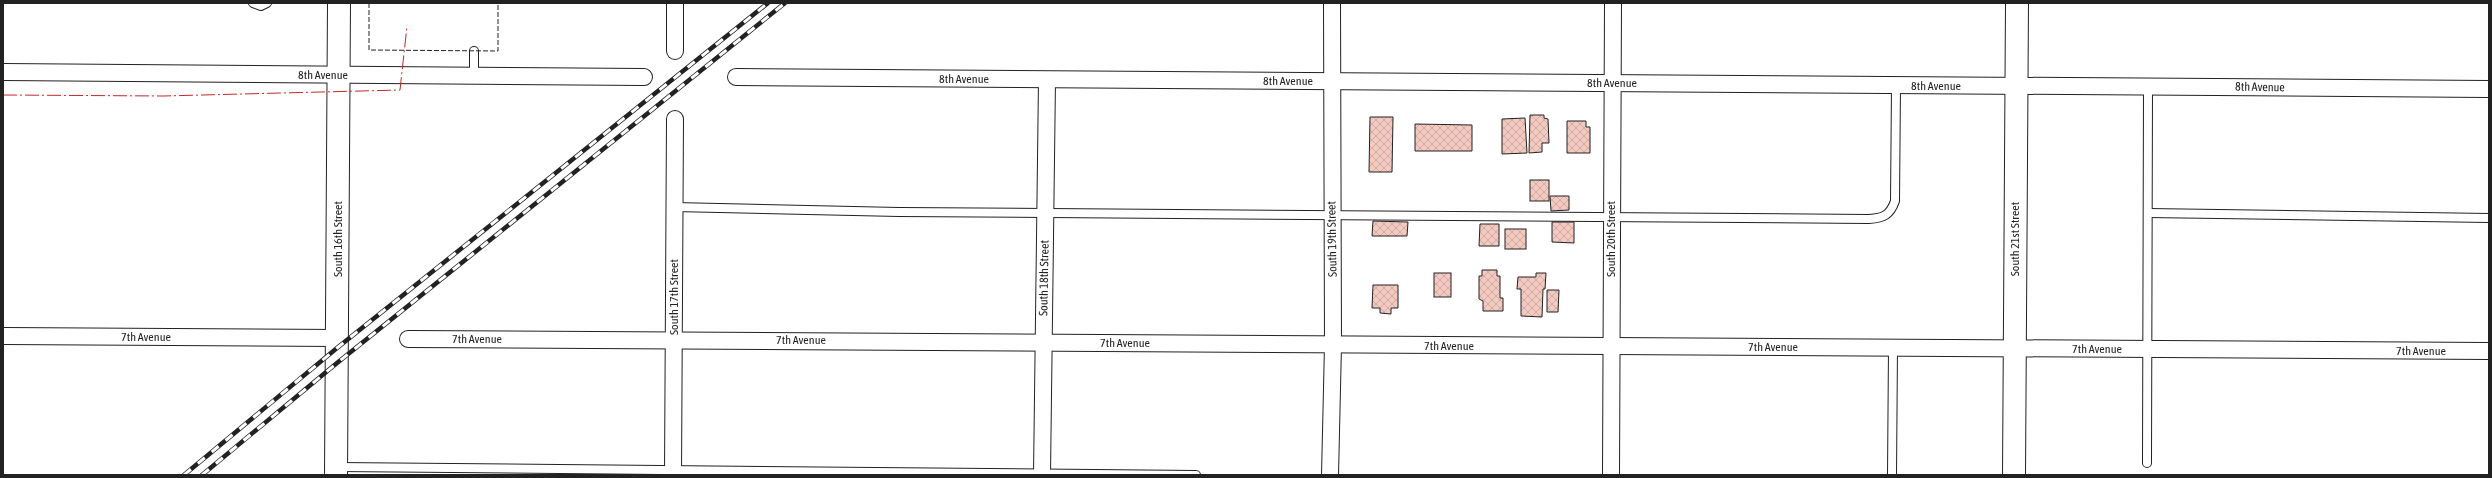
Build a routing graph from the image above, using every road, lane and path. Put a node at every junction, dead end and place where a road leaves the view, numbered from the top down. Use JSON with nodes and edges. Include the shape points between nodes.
{"nodes":[{"id":1,"x":253,"y":3,"type":"edge"},
{"id":2,"x":267,"y":3,"type":"edge"},
{"id":3,"x":339,"y":3,"type":"edge"},
{"id":4,"x":675,"y":3,"type":"edge"},
{"id":5,"x":1332,"y":3,"type":"edge"},
{"id":6,"x":1613,"y":3,"type":"edge"},
{"id":7,"x":2017,"y":3,"type":"edge"},
{"id":8,"x":474,"y":51,"type":"dead end"},
{"id":9,"x":675,"y":51,"type":"dead end"},
{"id":10,"x":3,"y":72,"type":"edge"},
{"id":11,"x":339,"y":75,"type":"junction"},
{"id":12,"x":474,"y":76,"type":"junction"},
{"id":13,"x":644,"y":77,"type":"dead end"},
{"id":14,"x":736,"y":78,"type":"dead end"},
{"id":15,"x":1047,"y":80,"type":"junction"},
{"id":16,"x":1332,"y":82,"type":"junction"},
{"id":17,"x":1612,"y":83,"type":"junction"},
{"id":18,"x":1896,"y":86,"type":"junction"},
{"id":19,"x":2016,"y":86,"type":"junction"},
{"id":20,"x":2148,"y":86,"type":"junction"},
{"id":21,"x":2489,"y":89,"type":"edge"},
{"id":22,"x":675,"y":119,"type":"dead end"},
{"id":23,"x":674,"y":208,"type":"junction"},
{"id":24,"x":1045,"y":212,"type":"junction"},
{"id":25,"x":2148,"y":213,"type":"junction"},
{"id":26,"x":1331,"y":215,"type":"junction"},
{"id":27,"x":1611,"y":216,"type":"junction"},
{"id":28,"x":2489,"y":218,"type":"edge"},
{"id":29,"x":3,"y":336,"type":"edge"},
{"id":30,"x":337,"y":338,"type":"junction"},
{"id":31,"x":408,"y":339,"type":"dead end"},
{"id":32,"x":674,"y":340,"type":"junction"},
{"id":33,"x":1044,"y":343,"type":"junction"},
{"id":34,"x":1333,"y":345,"type":"junction"},
{"id":35,"x":1611,"y":347,"type":"junction"},
{"id":36,"x":1893,"y":348,"type":"junction"},
{"id":37,"x":2015,"y":349,"type":"junction"},
{"id":38,"x":2148,"y":349,"type":"junction"},
{"id":39,"x":2489,"y":351,"type":"edge"},
{"id":40,"x":2147,"y":463,"type":"dead end"},
{"id":41,"x":336,"y":471,"type":"edge"},
{"id":42,"x":673,"y":473,"type":"edge"},
{"id":43,"x":1042,"y":474,"type":"edge"},
{"id":44,"x":1196,"y":475,"type":"edge"},
{"id":45,"x":1330,"y":475,"type":"edge"},
{"id":46,"x":1611,"y":475,"type":"edge"},
{"id":47,"x":1892,"y":475,"type":"edge"},
{"id":48,"x":2014,"y":475,"type":"edge"}],
"edges":[{"from":1,"to":2,"type":"lane","via":[[260,6]]},
{"from":3,"to":11,"type":"street","name":"South 16th Street"},
{"from":4,"to":9,"type":"street"},
{"from":5,"to":16,"type":"street","name":"South 19th Street"},
{"from":6,"to":17,"type":"street","name":"South 20th Street"},
{"from":7,"to":19,"type":"street","name":"South 21st Street"},
{"from":8,"to":12,"type":"lane"},
{"from":10,"to":11,"type":"street","name":"8th Avenue"},
{"from":11,"to":12,"type":"street","name":"8th Avenue"},
{"from":11,"to":30,"type":"street","name":"South 16th Street"},
{"from":12,"to":13,"type":"street","name":"8th Avenue"},
{"from":14,"to":15,"type":"street","name":"8th Avenue"},
{"from":15,"to":16,"type":"street","name":"8th Avenue"},
{"from":15,"to":24,"type":"street","name":"South 18th Street"},
{"from":16,"to":17,"type":"street","name":"8th Avenue"},
{"from":16,"to":26,"type":"street","name":"South 19th Street"},
{"from":17,"to":18,"type":"street","name":"8th Avenue"},
{"from":17,"to":27,"type":"street","name":"South 20th Street"},
{"from":18,"to":19,"type":"street","name":"8th Avenue"},
{"from":18,"to":27,"type":"lane","via":[[1895,201],[1891,212],[1881,218]]},
{"from":19,"to":20,"type":"street","name":"8th Avenue"},
{"from":19,"to":37,"type":"street","name":"South 21st Street"},
{"from":20,"to":21,"type":"street","name":"8th Avenue"},
{"from":20,"to":25,"type":"lane"},
{"from":22,"to":23,"type":"street","name":"South 17th Street"},
{"from":23,"to":24,"type":"lane"},
{"from":23,"to":32,"type":"street","name":"South 17th Street"},
{"from":24,"to":26,"type":"lane"},
{"from":24,"to":33,"type":"street","name":"South 18th Street"},
{"from":25,"to":28,"type":"lane"},
{"from":25,"to":38,"type":"lane"},
{"from":26,"to":27,"type":"lane"},
{"from":26,"to":34,"type":"street","name":"South 19th Street"},
{"from":27,"to":35,"type":"street","name":"South 20th Street"},
{"from":29,"to":30,"type":"street","name":"7th Avenue"},
{"from":30,"to":41,"type":"street","name":"South 16th Street"},
{"from":31,"to":32,"type":"street","name":"7th Avenue"},
{"from":32,"to":33,"type":"street","name":"7th Avenue"},
{"from":32,"to":42,"type":"street","name":"South 17th Street"},
{"from":33,"to":34,"type":"street","name":"7th Avenue"},
{"from":33,"to":43,"type":"street","name":"South 18th Street"},
{"from":34,"to":35,"type":"street","name":"7th Avenue"},
{"from":34,"to":45,"type":"street","name":"South 19th Street"},
{"from":35,"to":36,"type":"street","name":"7th Avenue"},
{"from":35,"to":46,"type":"street","name":"South 20th Street"},
{"from":36,"to":37,"type":"street","name":"7th Avenue"},
{"from":36,"to":47,"type":"lane"},
{"from":37,"to":38,"type":"street","name":"7th Avenue"},
{"from":37,"to":48,"type":"street","name":"South 21st Street"},
{"from":38,"to":39,"type":"street","name":"7th Avenue"},
{"from":38,"to":40,"type":"lane"},
{"from":41,"to":42,"type":"lane"},
{"from":42,"to":43,"type":"lane"},
{"from":43,"to":44,"type":"lane"}]}
